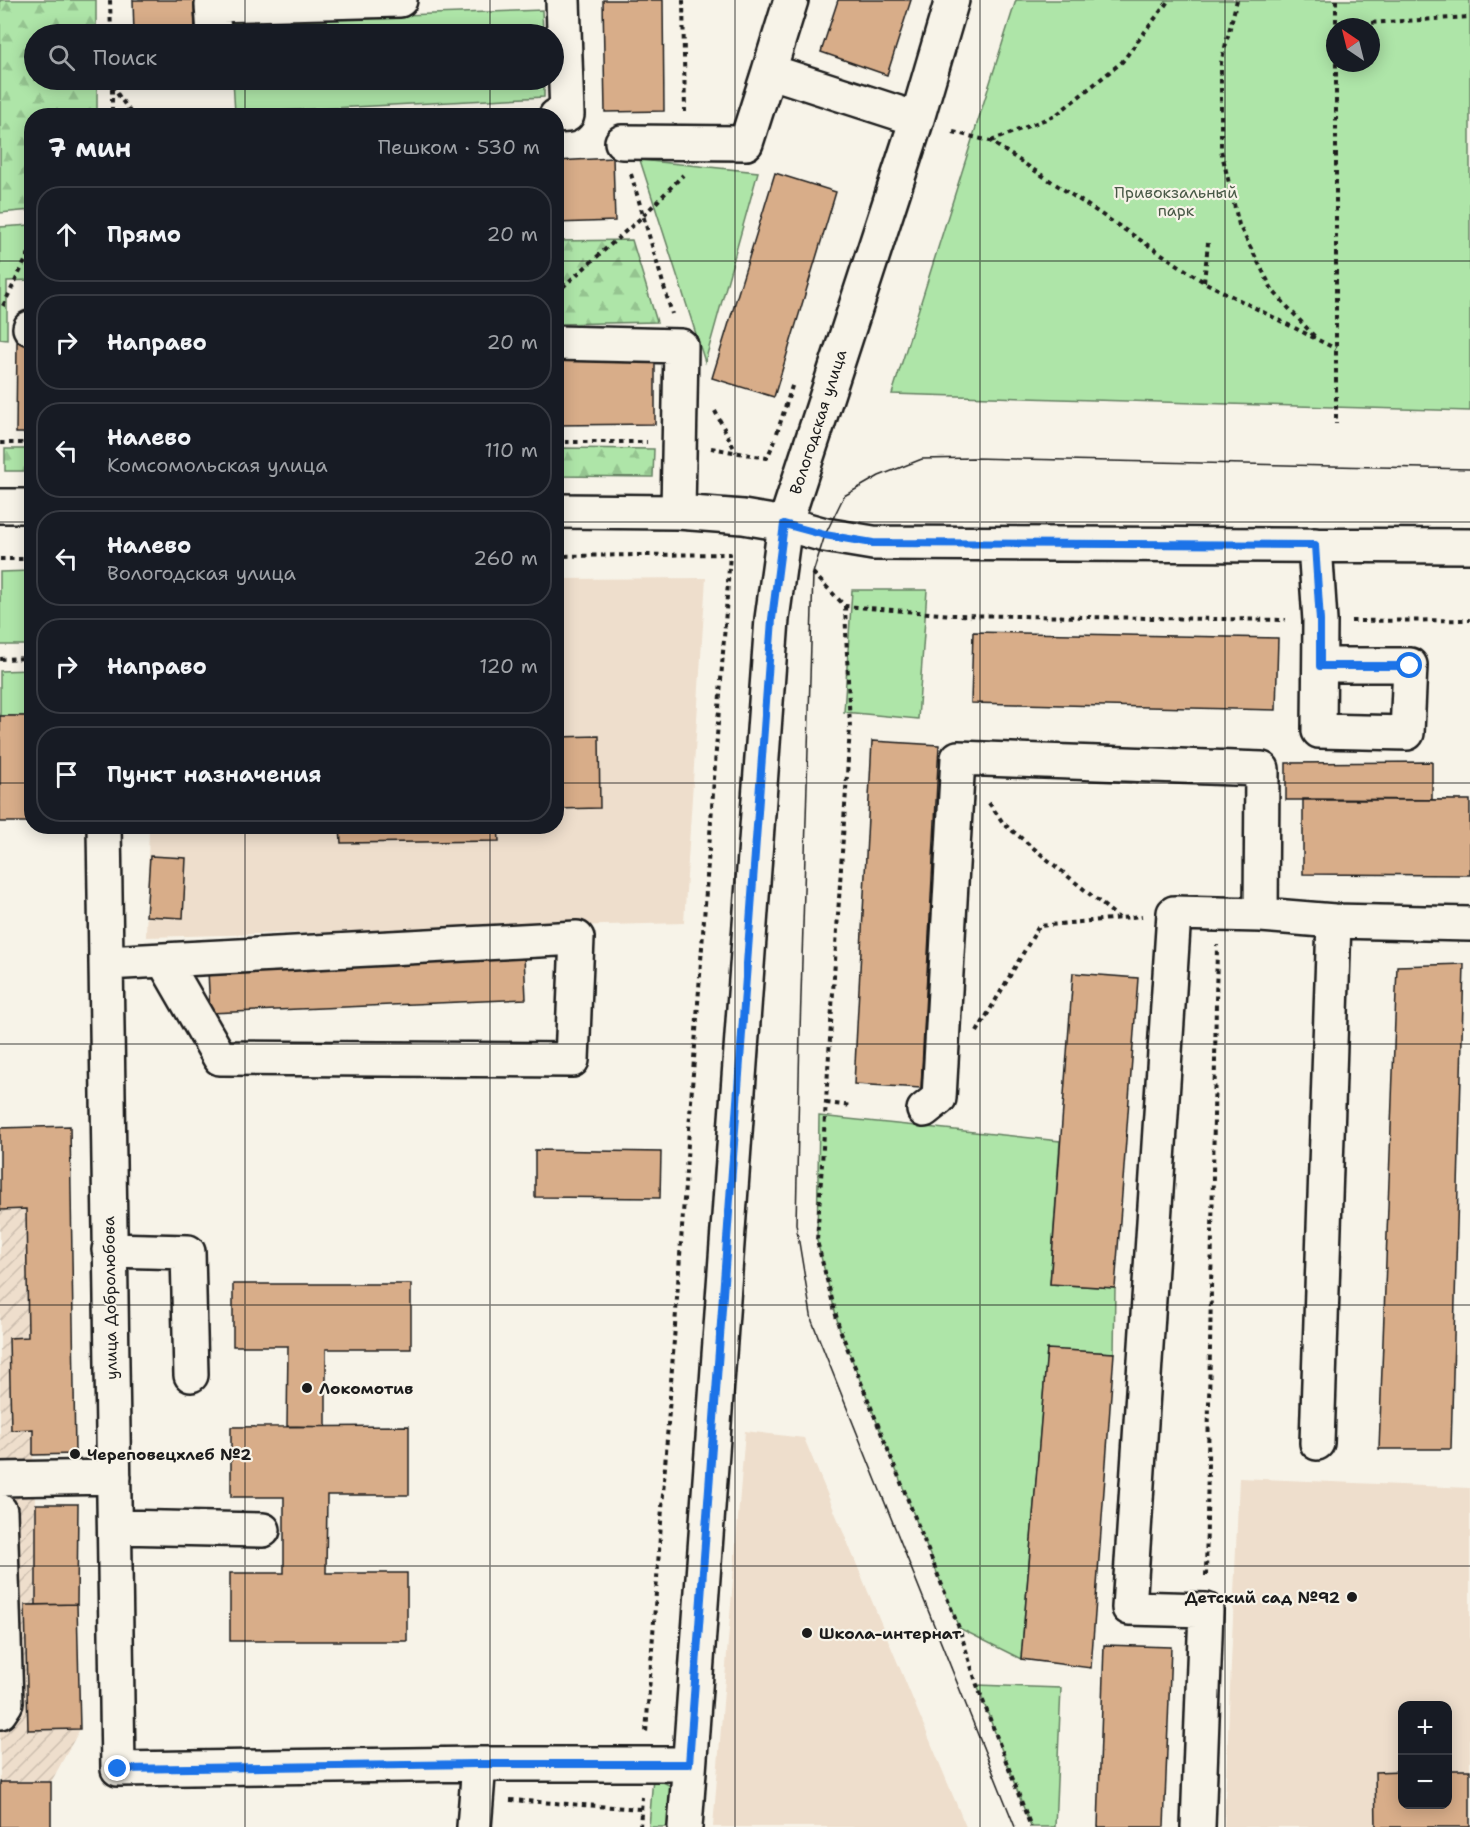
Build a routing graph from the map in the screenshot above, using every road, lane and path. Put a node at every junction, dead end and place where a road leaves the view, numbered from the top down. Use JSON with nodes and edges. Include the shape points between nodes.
{"nodes":[{"id":1,"x":110,"y":0,"type":"edge"},
{"id":2,"x":400,"y":0,"type":"edge"},
{"id":3,"x":563,"y":0,"type":"edge"},
{"id":4,"x":683,"y":0,"type":"edge"},
{"id":5,"x":791,"y":0,"type":"edge"},
{"id":6,"x":952,"y":0,"type":"edge"},
{"id":7,"x":1169,"y":0,"type":"edge"},
{"id":8,"x":1237,"y":0,"type":"edge"},
{"id":9,"x":1336,"y":0,"type":"edge"},
{"id":10,"x":1470,"y":17,"type":"edge"},
{"id":11,"x":1336,"y":18,"type":"edge"},
{"id":12,"x":1380,"y":23,"type":"edge"},
{"id":13,"x":111,"y":24,"type":"edge"},
{"id":14,"x":213,"y":24,"type":"edge"},
{"id":15,"x":564,"y":24,"type":"edge"},
{"id":16,"x":564,"y":29,"type":"edge"},
{"id":17,"x":769,"y":71,"type":"junction"},
{"id":18,"x":1336,"y":72,"type":"edge"},
{"id":19,"x":112,"y":90,"type":"edge"},
{"id":20,"x":115,"y":90,"type":"edge"},
{"id":21,"x":112,"y":108,"type":"edge"},
{"id":22,"x":127,"y":108,"type":"edge"},
{"id":23,"x":564,"y":115,"type":"edge"},
{"id":24,"x":917,"y":119,"type":"junction"},
{"id":25,"x":953,"y":132,"type":"dead end"},
{"id":26,"x":990,"y":141,"type":"junction"},
{"id":27,"x":622,"y":142,"type":"joint"},
{"id":28,"x":700,"y":143,"type":"junction"},
{"id":29,"x":643,"y":216,"type":"junction"},
{"id":30,"x":1208,"y":243,"type":"dead end"},
{"id":31,"x":24,"y":263,"type":"edge"},
{"id":32,"x":1204,"y":282,"type":"junction"},
{"id":33,"x":564,"y":286,"type":"edge"},
{"id":34,"x":0,"y":312,"type":"edge"},
{"id":35,"x":1317,"y":339,"type":"junction"},
{"id":36,"x":564,"y":343,"type":"edge"},
{"id":37,"x":681,"y":346,"type":"junction"},
{"id":38,"x":1336,"y":349,"type":"junction"},
{"id":39,"x":1336,"y":424,"type":"dead end"},
{"id":40,"x":0,"y":443,"type":"edge"},
{"id":41,"x":24,"y":443,"type":"edge"},
{"id":42,"x":736,"y":453,"type":"dead end"},
{"id":43,"x":767,"y":458,"type":"dead end"},
{"id":44,"x":0,"y":506,"type":"edge"},
{"id":45,"x":24,"y":506,"type":"edge"},
{"id":46,"x":564,"y":511,"type":"edge"},
{"id":47,"x":678,"y":512,"type":"junction"},
{"id":48,"x":784,"y":524,"type":"junction"},
{"id":49,"x":1315,"y":545,"type":"junction"},
{"id":50,"x":1470,"y":546,"type":"edge"},
{"id":51,"x":564,"y":556,"type":"edge"},
{"id":52,"x":0,"y":559,"type":"edge"},
{"id":53,"x":24,"y":559,"type":"edge"},
{"id":54,"x":813,"y":573,"type":"dead end"},
{"id":55,"x":845,"y":606,"type":"junction"},
{"id":56,"x":1470,"y":620,"type":"edge"},
{"id":57,"x":1320,"y":621,"type":"junction"},
{"id":58,"x":24,"y":658,"type":"edge"},
{"id":59,"x":0,"y":659,"type":"edge"},
{"id":60,"x":1320,"y":666,"type":"dead end"},
{"id":61,"x":958,"y":758,"type":"junction"},
{"id":62,"x":104,"y":834,"type":"edge"},
{"id":63,"x":1174,"y":913,"type":"junction"},
{"id":64,"x":1217,"y":914,"type":"junction"},
{"id":65,"x":1261,"y":915,"type":"junction"},
{"id":66,"x":1119,"y":918,"type":"junction"},
{"id":67,"x":1334,"y":921,"type":"junction"},
{"id":68,"x":1470,"y":924,"type":"edge"},
{"id":69,"x":164,"y":961,"type":"junction"},
{"id":70,"x":106,"y":963,"type":"junction"},
{"id":71,"x":974,"y":1037,"type":"dead end"},
{"id":72,"x":826,"y":1103,"type":"junction"},
{"id":73,"x":852,"y":1106,"type":"dead end"},
{"id":74,"x":924,"y":1110,"type":"dead end"},
{"id":75,"x":109,"y":1250,"type":"junction"},
{"id":76,"x":191,"y":1375,"type":"dead end"},
{"id":77,"x":1317,"y":1443,"type":"dead end"},
{"id":78,"x":114,"y":1477,"type":"junction"},
{"id":79,"x":0,"y":1479,"type":"edge"},
{"id":80,"x":0,"y":1511,"type":"edge"},
{"id":81,"x":115,"y":1527,"type":"junction"},
{"id":82,"x":263,"y":1530,"type":"dead end"},
{"id":83,"x":1206,"y":1610,"type":"junction"},
{"id":84,"x":0,"y":1712,"type":"edge"},
{"id":85,"x":478,"y":1764,"type":"junction"},
{"id":86,"x":644,"y":1764,"type":"junction"},
{"id":87,"x":689,"y":1764,"type":"junction"},
{"id":88,"x":641,"y":1809,"type":"dead end"},
{"id":89,"x":475,"y":1812,"type":"edge"},
{"id":90,"x":685,"y":1827,"type":"edge"},
{"id":91,"x":1031,"y":1827,"type":"edge"},
{"id":92,"x":1198,"y":1827,"type":"edge"}],
"edges":[{"from":1,"to":13,"type":"path"},
{"from":2,"to":14,"type":"street","via":[[212,5]]},
{"from":3,"to":15,"type":"street"},
{"from":4,"to":28,"type":"path"},
{"from":5,"to":17,"type":"street"},
{"from":6,"to":24,"type":"street","name":"Вологодская улица"},
{"from":7,"to":26,"type":"path","via":[[1122,62],[1056,115]]},
{"from":8,"to":35,"type":"path","via":[[1221,63],[1221,150],[1239,225],[1273,291]]},
{"from":9,"to":11,"type":"path"},
{"from":10,"to":12,"type":"path"},
{"from":16,"to":23,"type":"street"},
{"from":17,"to":24,"type":"street"},
{"from":17,"to":28,"type":"street","via":[[746,143]]},
{"from":18,"to":38,"type":"path"},
{"from":19,"to":21,"type":"path"},
{"from":20,"to":22,"type":"path"},
{"from":24,"to":48,"type":"street","name":"Вологодская улица"},
{"from":25,"to":26,"type":"path"},
{"from":26,"to":32,"type":"path"},
{"from":27,"to":28,"type":"street"},
{"from":27,"to":29,"type":"path"},
{"from":28,"to":29,"type":"path"},
{"from":29,"to":33,"type":"path"},
{"from":29,"to":37,"type":"path"},
{"from":30,"to":32,"type":"path"},
{"from":31,"to":34,"type":"path"},
{"from":32,"to":35,"type":"path"},
{"from":35,"to":38,"type":"path"},
{"from":36,"to":37,"type":"street"},
{"from":37,"to":47,"type":"street"},
{"from":38,"to":39,"type":"path"},
{"from":40,"to":41,"type":"path"},
{"from":42,"to":43,"type":"path"},
{"from":44,"to":45,"type":"street"},
{"from":46,"to":47,"type":"street"},
{"from":47,"to":48,"type":"street"},
{"from":48,"to":49,"type":"street","via":[[873,543]]},
{"from":48,"to":87,"type":"street","name":"Вологодская улица","via":[[772,619]]},
{"from":49,"to":50,"type":"street"},
{"from":49,"to":57,"type":"street"},
{"from":51,"to":86,"type":"path","via":[[730,554]]},
{"from":52,"to":53,"type":"path"},
{"from":54,"to":55,"type":"path"},
{"from":55,"to":57,"type":"path","via":[[953,615]]},
{"from":55,"to":72,"type":"path","via":[[850,728]]},
{"from":56,"to":57,"type":"path"},
{"from":57,"to":60,"type":"street"},
{"from":58,"to":59,"type":"path"},
{"from":61,"to":65,"type":"street","via":[[1033,766],[1262,769]]},
{"from":61,"to":66,"type":"path","via":[[1004,824]]},
{"from":61,"to":74,"type":"street","via":[[939,1098]]},
{"from":62,"to":70,"type":"street","name":"улица Добролюбова"},
{"from":63,"to":64,"type":"street"},
{"from":63,"to":66,"type":"path"},
{"from":63,"to":83,"type":"street","via":[[1129,1608]]},
{"from":64,"to":65,"type":"street"},
{"from":64,"to":83,"type":"path"},
{"from":65,"to":67,"type":"street"},
{"from":66,"to":71,"type":"path","via":[[1040,926]]},
{"from":67,"to":68,"type":"street"},
{"from":67,"to":77,"type":"street"},
{"from":69,"to":69,"type":"street","via":[[220,1058],[572,1060],[578,938]]},
{"from":69,"to":70,"type":"street"},
{"from":70,"to":75,"type":"street","name":"улица Добролюбова"},
{"from":72,"to":73,"type":"path"},
{"from":72,"to":91,"type":"path","via":[[817,1241],[838,1326],[959,1628]]},
{"from":75,"to":76,"type":"street","via":[[189,1252]]},
{"from":75,"to":78,"type":"street","name":"улица Добролюбова"},
{"from":78,"to":79,"type":"street"},
{"from":78,"to":81,"type":"street","name":"улица Добролюбова"},
{"from":80,"to":84,"type":"street","via":[[6,1703]]},
{"from":81,"to":82,"type":"street"},
{"from":81,"to":85,"type":"street","name":"улица Добролюбова","via":[[118,1769]]},
{"from":83,"to":92,"type":"street"},
{"from":85,"to":86,"type":"street"},
{"from":85,"to":89,"type":"street"},
{"from":86,"to":87,"type":"street"},
{"from":87,"to":90,"type":"street","name":"Вологодская улица"},
{"from":88,"to":89,"type":"path"}]}
